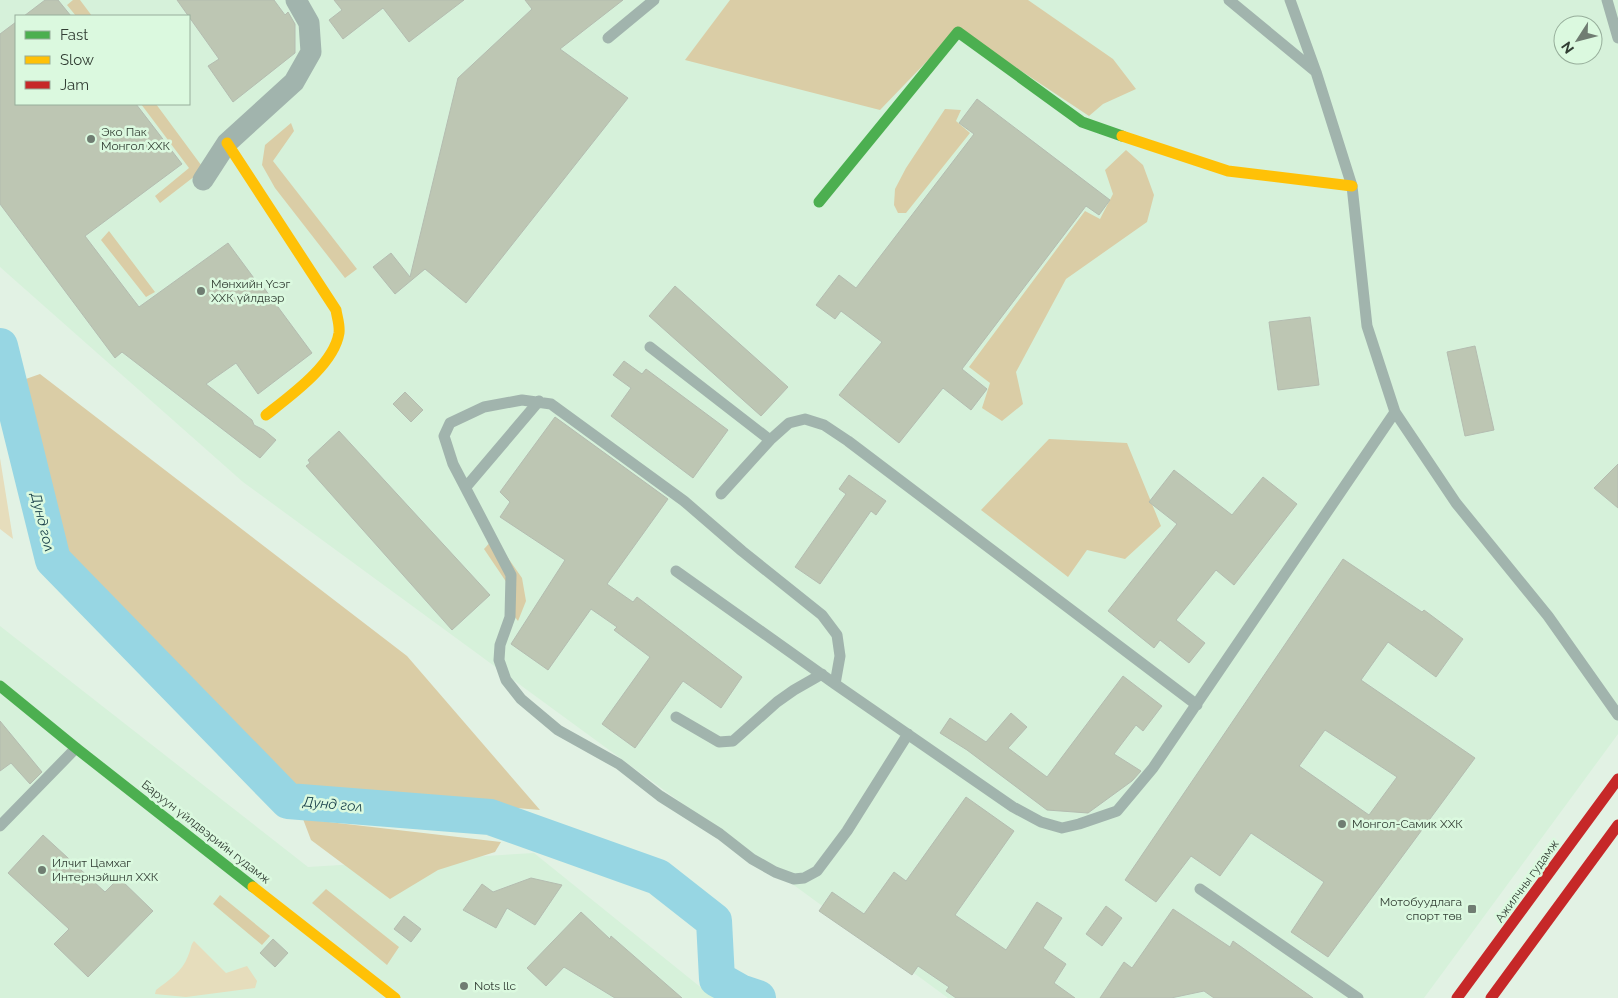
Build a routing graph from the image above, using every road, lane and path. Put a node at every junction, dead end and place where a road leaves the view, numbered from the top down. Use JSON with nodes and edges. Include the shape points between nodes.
{"nodes":[{"id":1,"x":296,"y":0,"type":"edge"},
{"id":2,"x":654,"y":0,"type":"edge"},
{"id":3,"x":1229,"y":0,"type":"edge"},
{"id":4,"x":1290,"y":0,"type":"edge"},
{"id":5,"x":1607,"y":0,"type":"edge"},
{"id":6,"x":608,"y":38,"type":"dead end"},
{"id":7,"x":1618,"y":38,"type":"edge"},
{"id":8,"x":1316,"y":72,"type":"junction"},
{"id":9,"x":228,"y":143,"type":"junction"},
{"id":10,"x":203,"y":180,"type":"dead end"},
{"id":11,"x":1352,"y":186,"type":"junction"},
{"id":12,"x":819,"y":202,"type":"dead end"},
{"id":13,"x":650,"y":347,"type":"dead end"},
{"id":14,"x":539,"y":401,"type":"junction"},
{"id":15,"x":1395,"y":412,"type":"junction"},
{"id":16,"x":266,"y":415,"type":"dead end"},
{"id":17,"x":770,"y":440,"type":"junction"},
{"id":18,"x":466,"y":487,"type":"junction"},
{"id":19,"x":722,"y":494,"type":"dead end"},
{"id":20,"x":676,"y":571,"type":"dead end"},
{"id":21,"x":822,"y":674,"type":"junction"},
{"id":22,"x":835,"y":684,"type":"junction"},
{"id":23,"x":0,"y":686,"type":"edge"},
{"id":24,"x":1197,"y":705,"type":"junction"},
{"id":25,"x":1618,"y":715,"type":"edge"},
{"id":26,"x":676,"y":717,"type":"dead end"},
{"id":27,"x":908,"y":734,"type":"junction"},
{"id":28,"x":76,"y":748,"type":"junction"},
{"id":29,"x":1618,"y":780,"type":"edge"},
{"id":30,"x":1618,"y":825,"type":"edge"},
{"id":31,"x":0,"y":826,"type":"edge"},
{"id":32,"x":1200,"y":889,"type":"dead end"},
{"id":33,"x":395,"y":998,"type":"edge"},
{"id":34,"x":1358,"y":998,"type":"edge"},
{"id":35,"x":1457,"y":998,"type":"edge"},
{"id":36,"x":1491,"y":998,"type":"edge"}],
"edges":[{"from":1,"to":9,"type":"street","via":[[309,23],[311,52],[294,82]]},
{"from":2,"to":6,"type":"lane"},
{"from":3,"to":8,"type":"lane"},
{"from":4,"to":8,"type":"lane"},
{"from":5,"to":7,"type":"lane"},
{"from":8,"to":11,"type":"lane"},
{"from":9,"to":10,"type":"street"},
{"from":9,"to":16,"type":"street","via":[[336,310],[339,334],[332,352],[303,386]]},
{"from":11,"to":12,"type":"street","via":[[1228,171],[1082,122],[958,32]]},
{"from":11,"to":15,"type":"lane","via":[[1367,326]]},
{"from":13,"to":17,"type":"lane"},
{"from":14,"to":18,"type":"lane"},
{"from":14,"to":18,"type":"lane","via":[[522,400],[484,407],[450,423],[444,436],[453,464]]},
{"from":14,"to":22,"type":"lane","via":[[551,404],[684,501],[822,615],[837,635],[840,656]]},
{"from":15,"to":24,"type":"lane"},
{"from":15,"to":25,"type":"lane","via":[[1456,502],[1548,616]]},
{"from":17,"to":19,"type":"lane"},
{"from":17,"to":24,"type":"lane","via":[[789,423],[805,419],[824,425]]},
{"from":18,"to":27,"type":"lane","via":[[510,575],[510,617],[500,645],[499,660],[506,680],[521,699],[558,730],[618,764],[774,872],[794,879],[817,871]]},
{"from":20,"to":21,"type":"lane"},
{"from":21,"to":22,"type":"lane"},
{"from":21,"to":26,"type":"lane","via":[[777,702],[733,741],[720,742]]},
{"from":22,"to":27,"type":"lane"},
{"from":23,"to":28,"type":"street","name":"Баруун үйлдвэрийн гудамж"},
{"from":24,"to":27,"type":"lane","via":[[1153,768],[1117,810],[1062,828],[1013,807]]},
{"from":28,"to":31,"type":"lane"},
{"from":28,"to":33,"type":"street","name":"Баруун үйлдвэрийн гудамж"},
{"from":29,"to":35,"type":"street","name":"Ажилчны гудамж"},
{"from":30,"to":36,"type":"street"},
{"from":32,"to":34,"type":"lane"}]}
